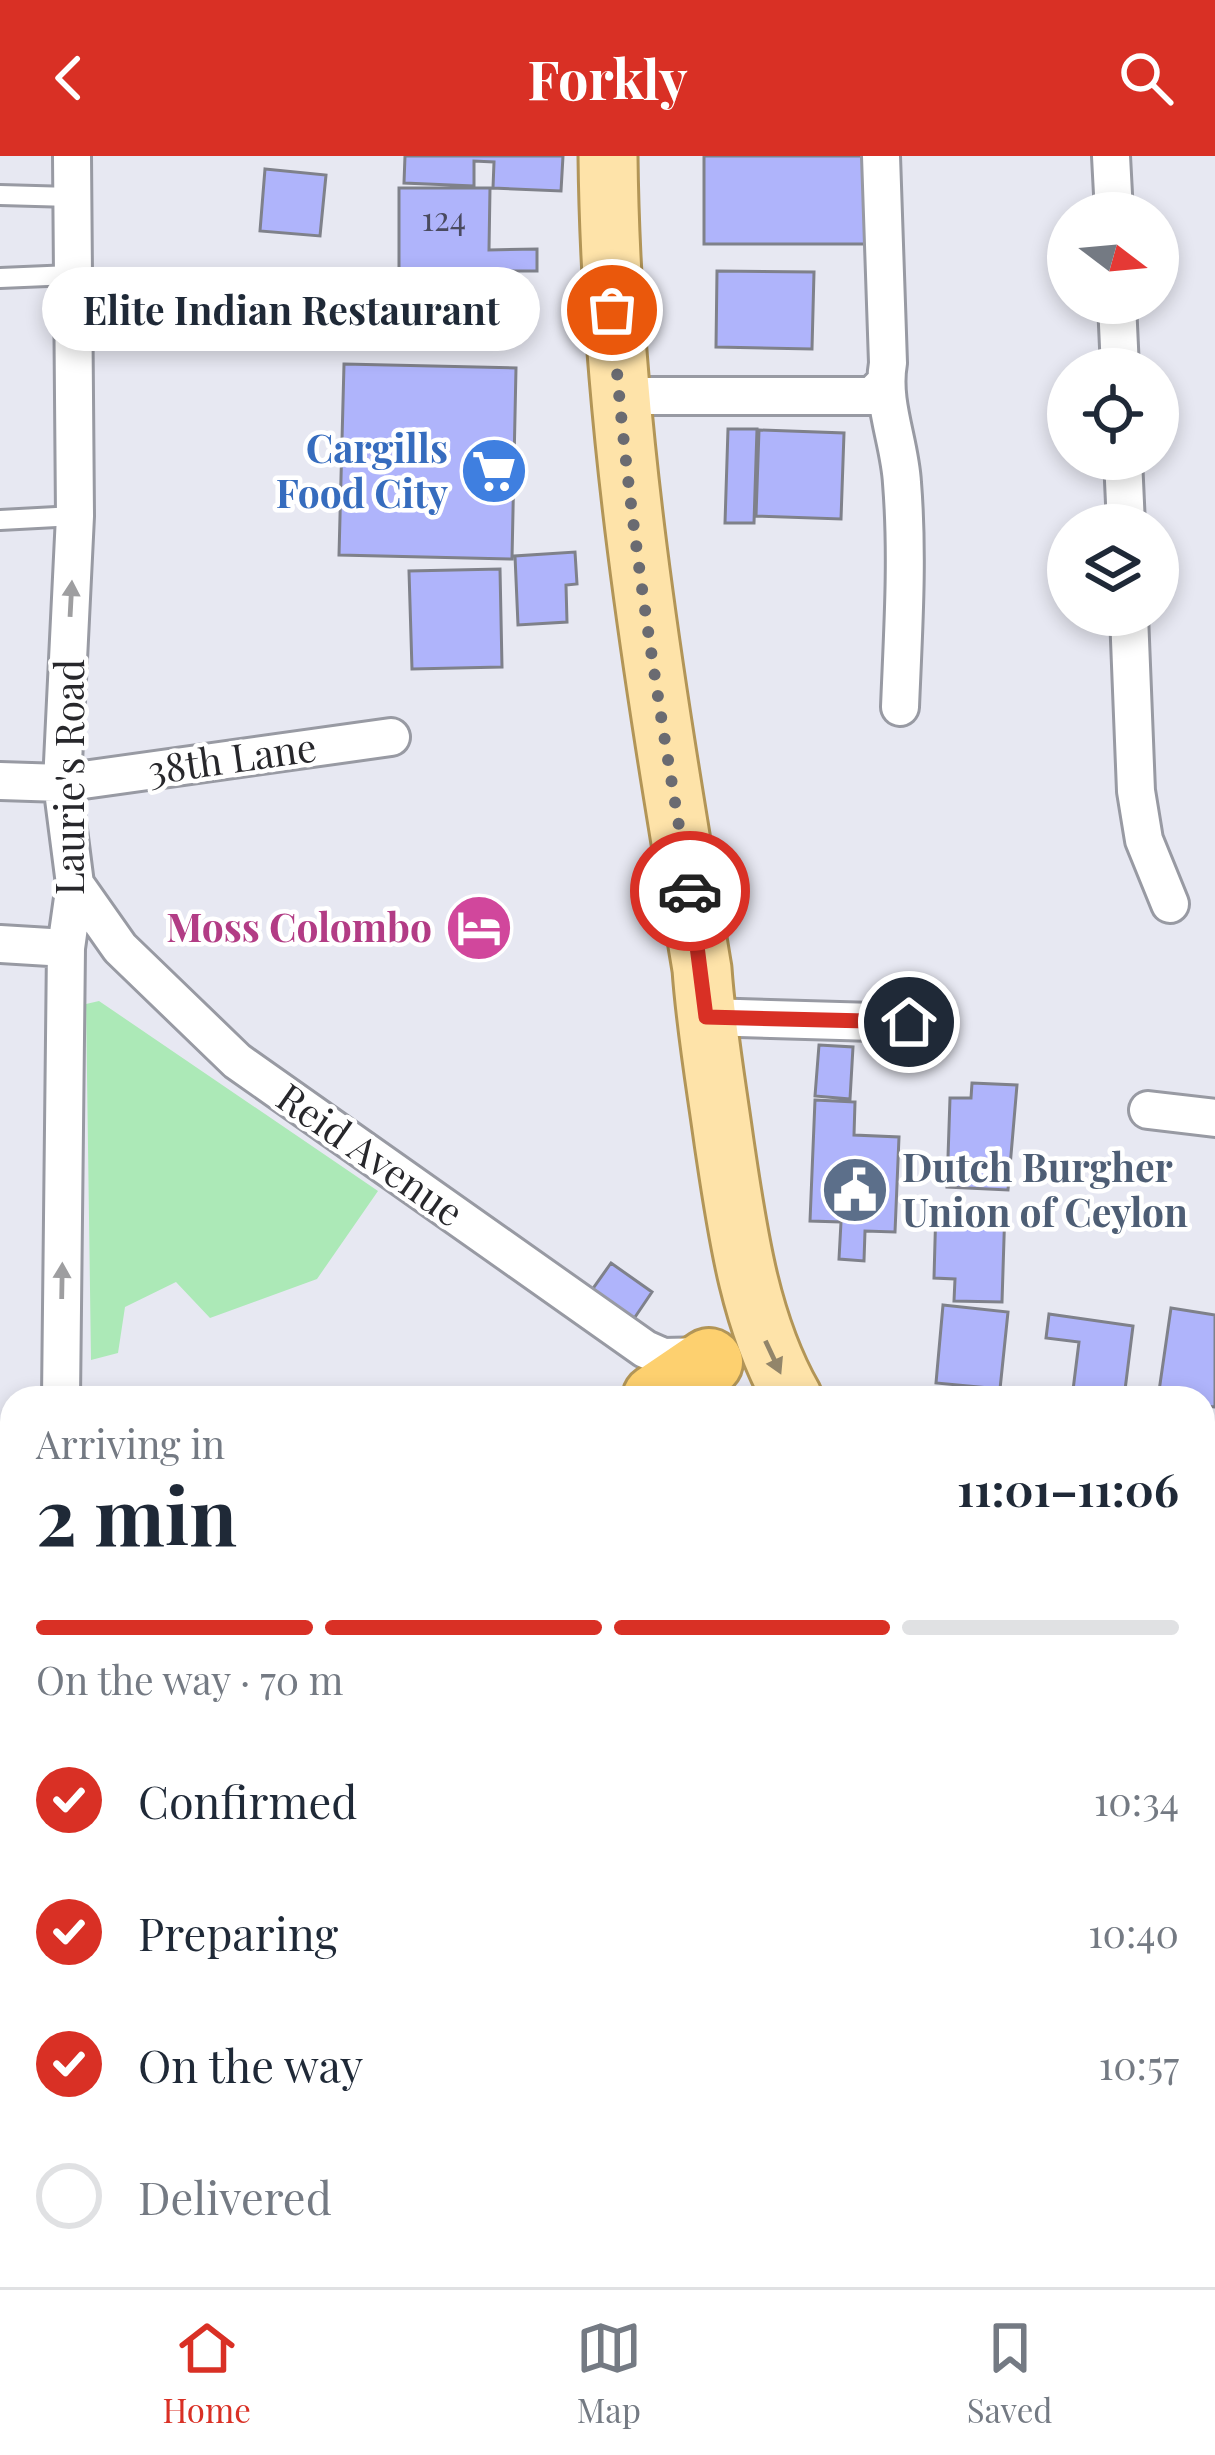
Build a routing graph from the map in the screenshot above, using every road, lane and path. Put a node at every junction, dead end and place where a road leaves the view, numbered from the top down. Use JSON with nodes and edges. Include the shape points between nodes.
{"nodes":[{"id":1,"x":72,"y":156,"type":"edge"},
{"id":2,"x":608,"y":156,"type":"edge"},
{"id":3,"x":881,"y":156,"type":"edge"},
{"id":4,"x":1111,"y":156,"type":"edge"},
{"id":5,"x":1113,"y":192,"type":"edge"},
{"id":6,"x":0,"y":195,"type":"edge"},
{"id":7,"x":71,"y":196,"type":"junction"},
{"id":8,"x":71,"y":275,"type":"junction"},
{"id":9,"x":0,"y":278,"type":"edge"},
{"id":10,"x":885,"y":383,"type":"junction"},
{"id":11,"x":618,"y":396,"type":"junction"},
{"id":12,"x":75,"y":516,"type":"junction"},
{"id":13,"x":0,"y":520,"type":"edge"},
{"id":14,"x":1131,"y":636,"type":"edge"},
{"id":15,"x":900,"y":707,"type":"dead end"},
{"id":16,"x":391,"y":736,"type":"dead end"},
{"id":17,"x":0,"y":781,"type":"edge"},
{"id":18,"x":62,"y":783,"type":"junction"},
{"id":19,"x":75,"y":884,"type":"junction"},
{"id":20,"x":1170,"y":904,"type":"dead end"},
{"id":21,"x":0,"y":944,"type":"edge"},
{"id":22,"x":65,"y":948,"type":"junction"},
{"id":23,"x":706,"y":1017,"type":"junction"},
{"id":24,"x":909,"y":1022,"type":"dead end"},
{"id":25,"x":1148,"y":1110,"type":"dead end"},
{"id":26,"x":1215,"y":1118,"type":"edge"},
{"id":27,"x":737,"y":1233,"type":"junction"},
{"id":28,"x":709,"y":1372,"type":"edge"},
{"id":29,"x":61,"y":1386,"type":"edge"},
{"id":30,"x":680,"y":1386,"type":"edge"},
{"id":31,"x":787,"y":1386,"type":"edge"}],
"edges":[{"from":1,"to":7,"type":"street","name":"Laurie's Road"},
{"from":2,"to":11,"type":"main road"},
{"from":3,"to":10,"type":"street"},
{"from":4,"to":5,"type":"street"},
{"from":6,"to":7,"type":"lane"},
{"from":7,"to":8,"type":"street","name":"Laurie's Road"},
{"from":8,"to":9,"type":"lane"},
{"from":8,"to":12,"type":"street","name":"Laurie's Road"},
{"from":10,"to":11,"type":"street","via":[[872,395]]},
{"from":10,"to":15,"type":"street","via":[[907,547]]},
{"from":11,"to":23,"type":"main road"},
{"from":12,"to":13,"type":"lane"},
{"from":18,"to":12,"type":"street","name":"Laurie's Road","one_way":true},
{"from":14,"to":20,"type":"street","via":[[1136,791],[1144,840]]},
{"from":16,"to":18,"type":"street","name":"38th Lane"},
{"from":17,"to":18,"type":"street","name":"38th Lane"},
{"from":18,"to":19,"type":"street","name":"Laurie's Road"},
{"from":19,"to":22,"type":"street","name":"Laurie's Road"},
{"from":19,"to":28,"type":"street","name":"Reid Avenue","via":[[120,948],[237,1061],[645,1348]]},
{"from":21,"to":22,"type":"street"},
{"from":29,"to":22,"type":"street","name":"Laurie's Road","one_way":true},
{"from":23,"to":24,"type":"street"},
{"from":23,"to":27,"type":"main road"},
{"from":25,"to":26,"type":"street"},
{"from":27,"to":28,"type":"main road"},
{"from":27,"to":31,"type":"main road","one_way":true,"via":[[764,1337]]},
{"from":28,"to":30,"type":"highway"}]}
